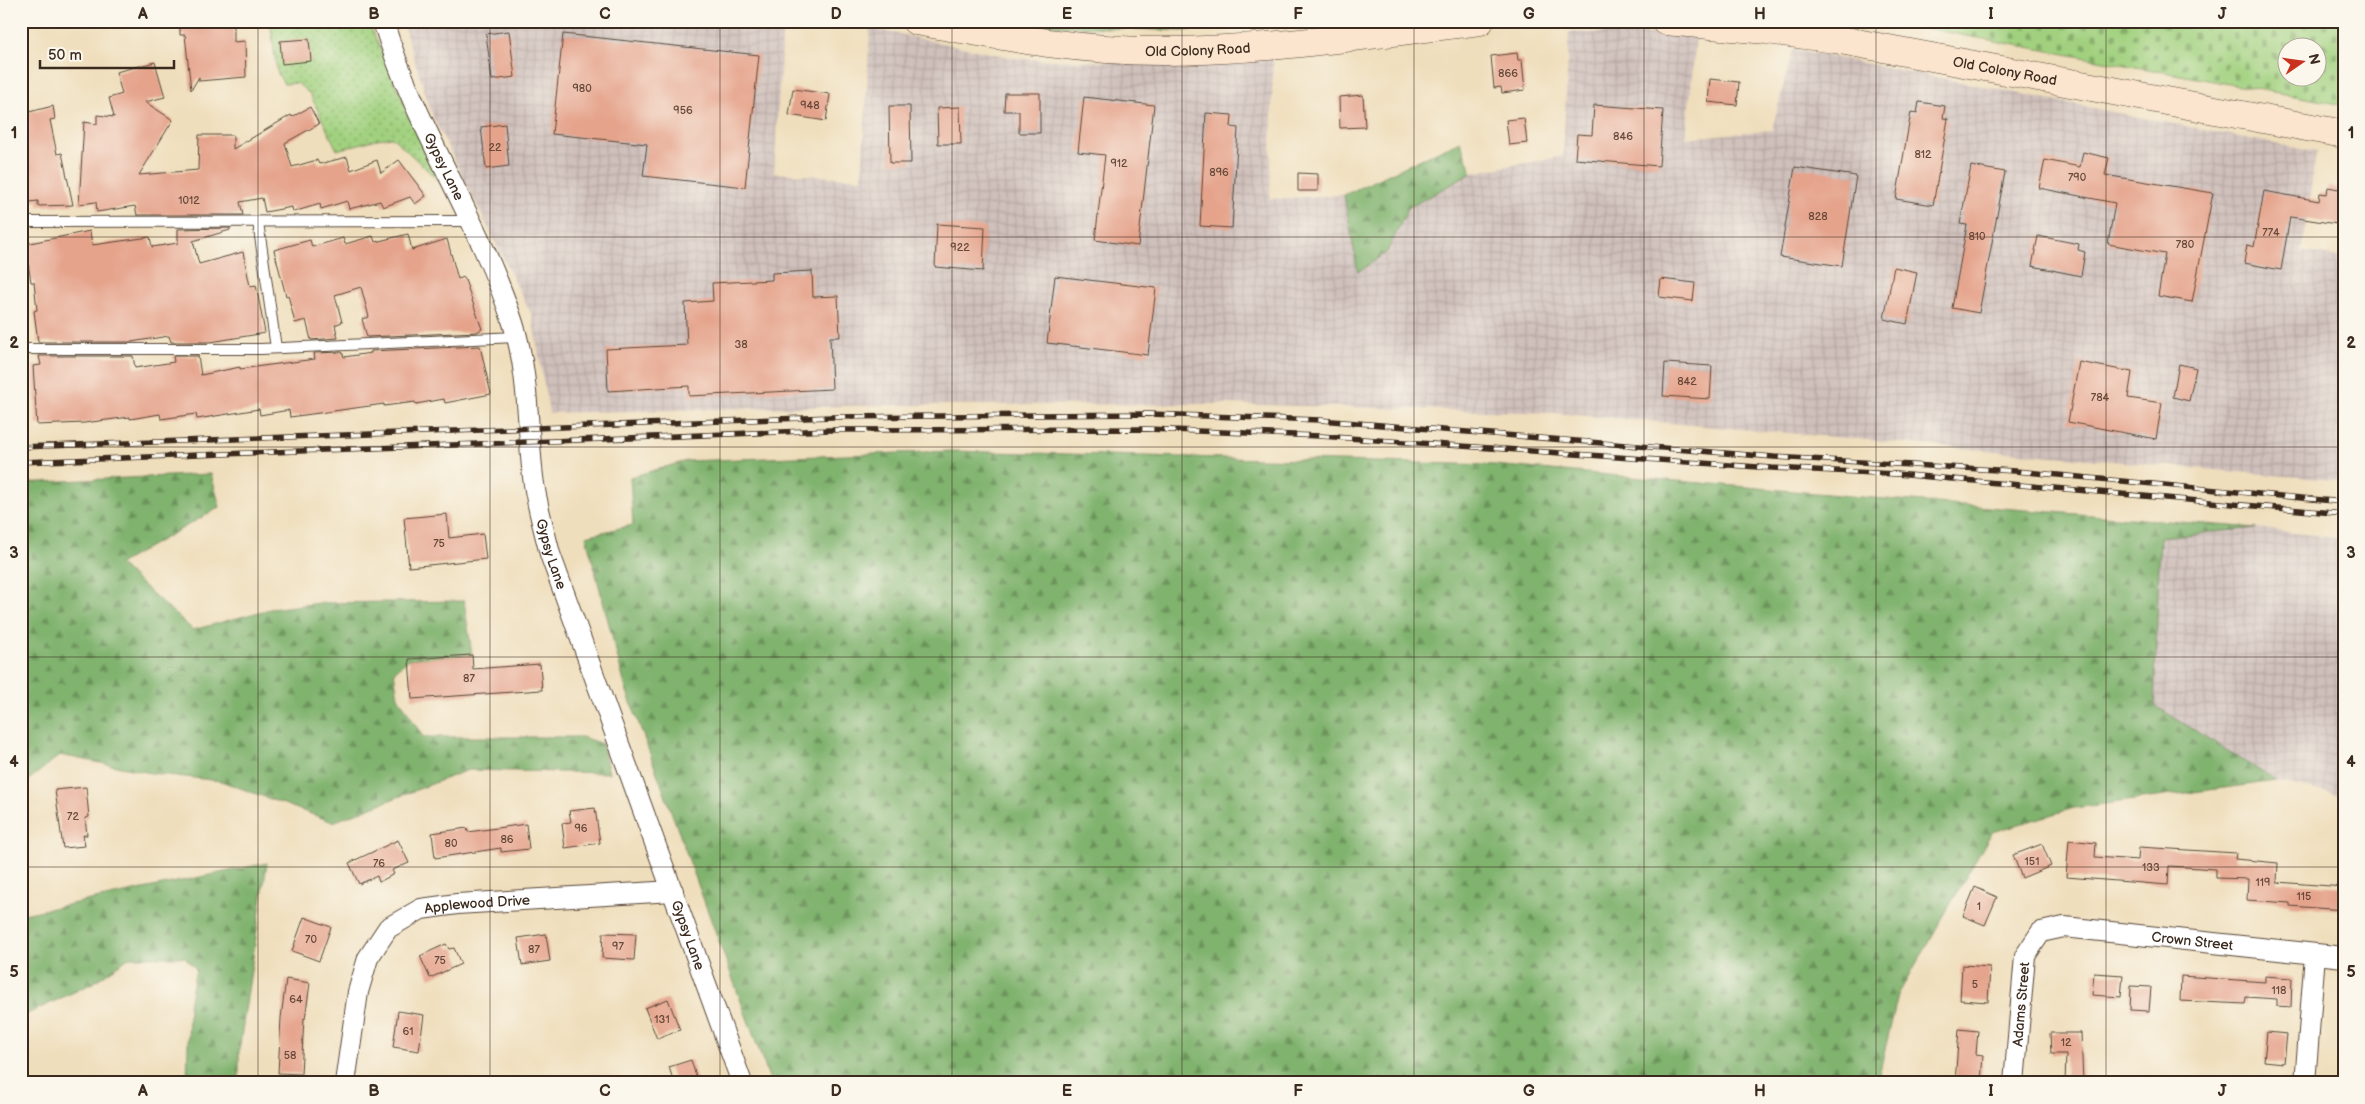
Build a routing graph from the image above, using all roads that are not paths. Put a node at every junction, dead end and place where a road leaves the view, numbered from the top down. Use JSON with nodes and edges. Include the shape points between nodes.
{"nodes":[{"id":1,"x":383,"y":21,"type":"edge"},
{"id":2,"x":916,"y":21,"type":"edge"},
{"id":3,"x":1480,"y":21,"type":"edge"},
{"id":4,"x":1665,"y":21,"type":"edge"},
{"id":5,"x":2344,"y":134,"type":"edge"},
{"id":6,"x":469,"y":221,"type":"junction"},
{"id":7,"x":21,"y":222,"type":"edge"},
{"id":8,"x":258,"y":222,"type":"junction"},
{"id":9,"x":516,"y":337,"type":"junction"},
{"id":10,"x":276,"y":348,"type":"junction"},
{"id":11,"x":21,"y":349,"type":"edge"},
{"id":12,"x":673,"y":891,"type":"junction"},
{"id":13,"x":2041,"y":932,"type":"joint"},
{"id":14,"x":2315,"y":954,"type":"junction"},
{"id":15,"x":2344,"y":957,"type":"edge"},
{"id":16,"x":344,"y":1083,"type":"edge"},
{"id":17,"x":742,"y":1083,"type":"edge"},
{"id":18,"x":2014,"y":1083,"type":"edge"},
{"id":19,"x":2305,"y":1083,"type":"edge"}],
"edges":[{"from":1,"to":6,"type":"street","name":"Gypsy Lane","via":[[402,77]]},
{"from":2,"to":3,"type":"main road","name":"Old Colony Road","via":[[1047,43],[1166,51],[1230,50]]},
{"from":4,"to":5,"type":"main road","name":"Old Colony Road","via":[[1835,39]]},
{"from":6,"to":8,"type":"lane"},
{"from":6,"to":9,"type":"street","name":"Gypsy Lane","via":[[500,284]]},
{"from":7,"to":8,"type":"lane"},
{"from":8,"to":10,"type":"lane"},
{"from":9,"to":10,"type":"lane"},
{"from":9,"to":12,"type":"street","name":"Gypsy Lane","via":[[528,408],[533,477],[550,554]]},
{"from":10,"to":11,"type":"lane"},
{"from":12,"to":16,"type":"street","name":"Applewood Drive","via":[[457,904],[421,909],[388,928],[368,958],[358,992]]},
{"from":12,"to":17,"type":"street","name":"Gypsy Lane"},
{"from":13,"to":14,"type":"street","name":"Crown Street","via":[[2064,927]]},
{"from":13,"to":18,"type":"street","name":"Adams Street","via":[[2024,956]]},
{"from":14,"to":15,"type":"street","name":"Crown Street"},
{"from":14,"to":19,"type":"street"}]}
